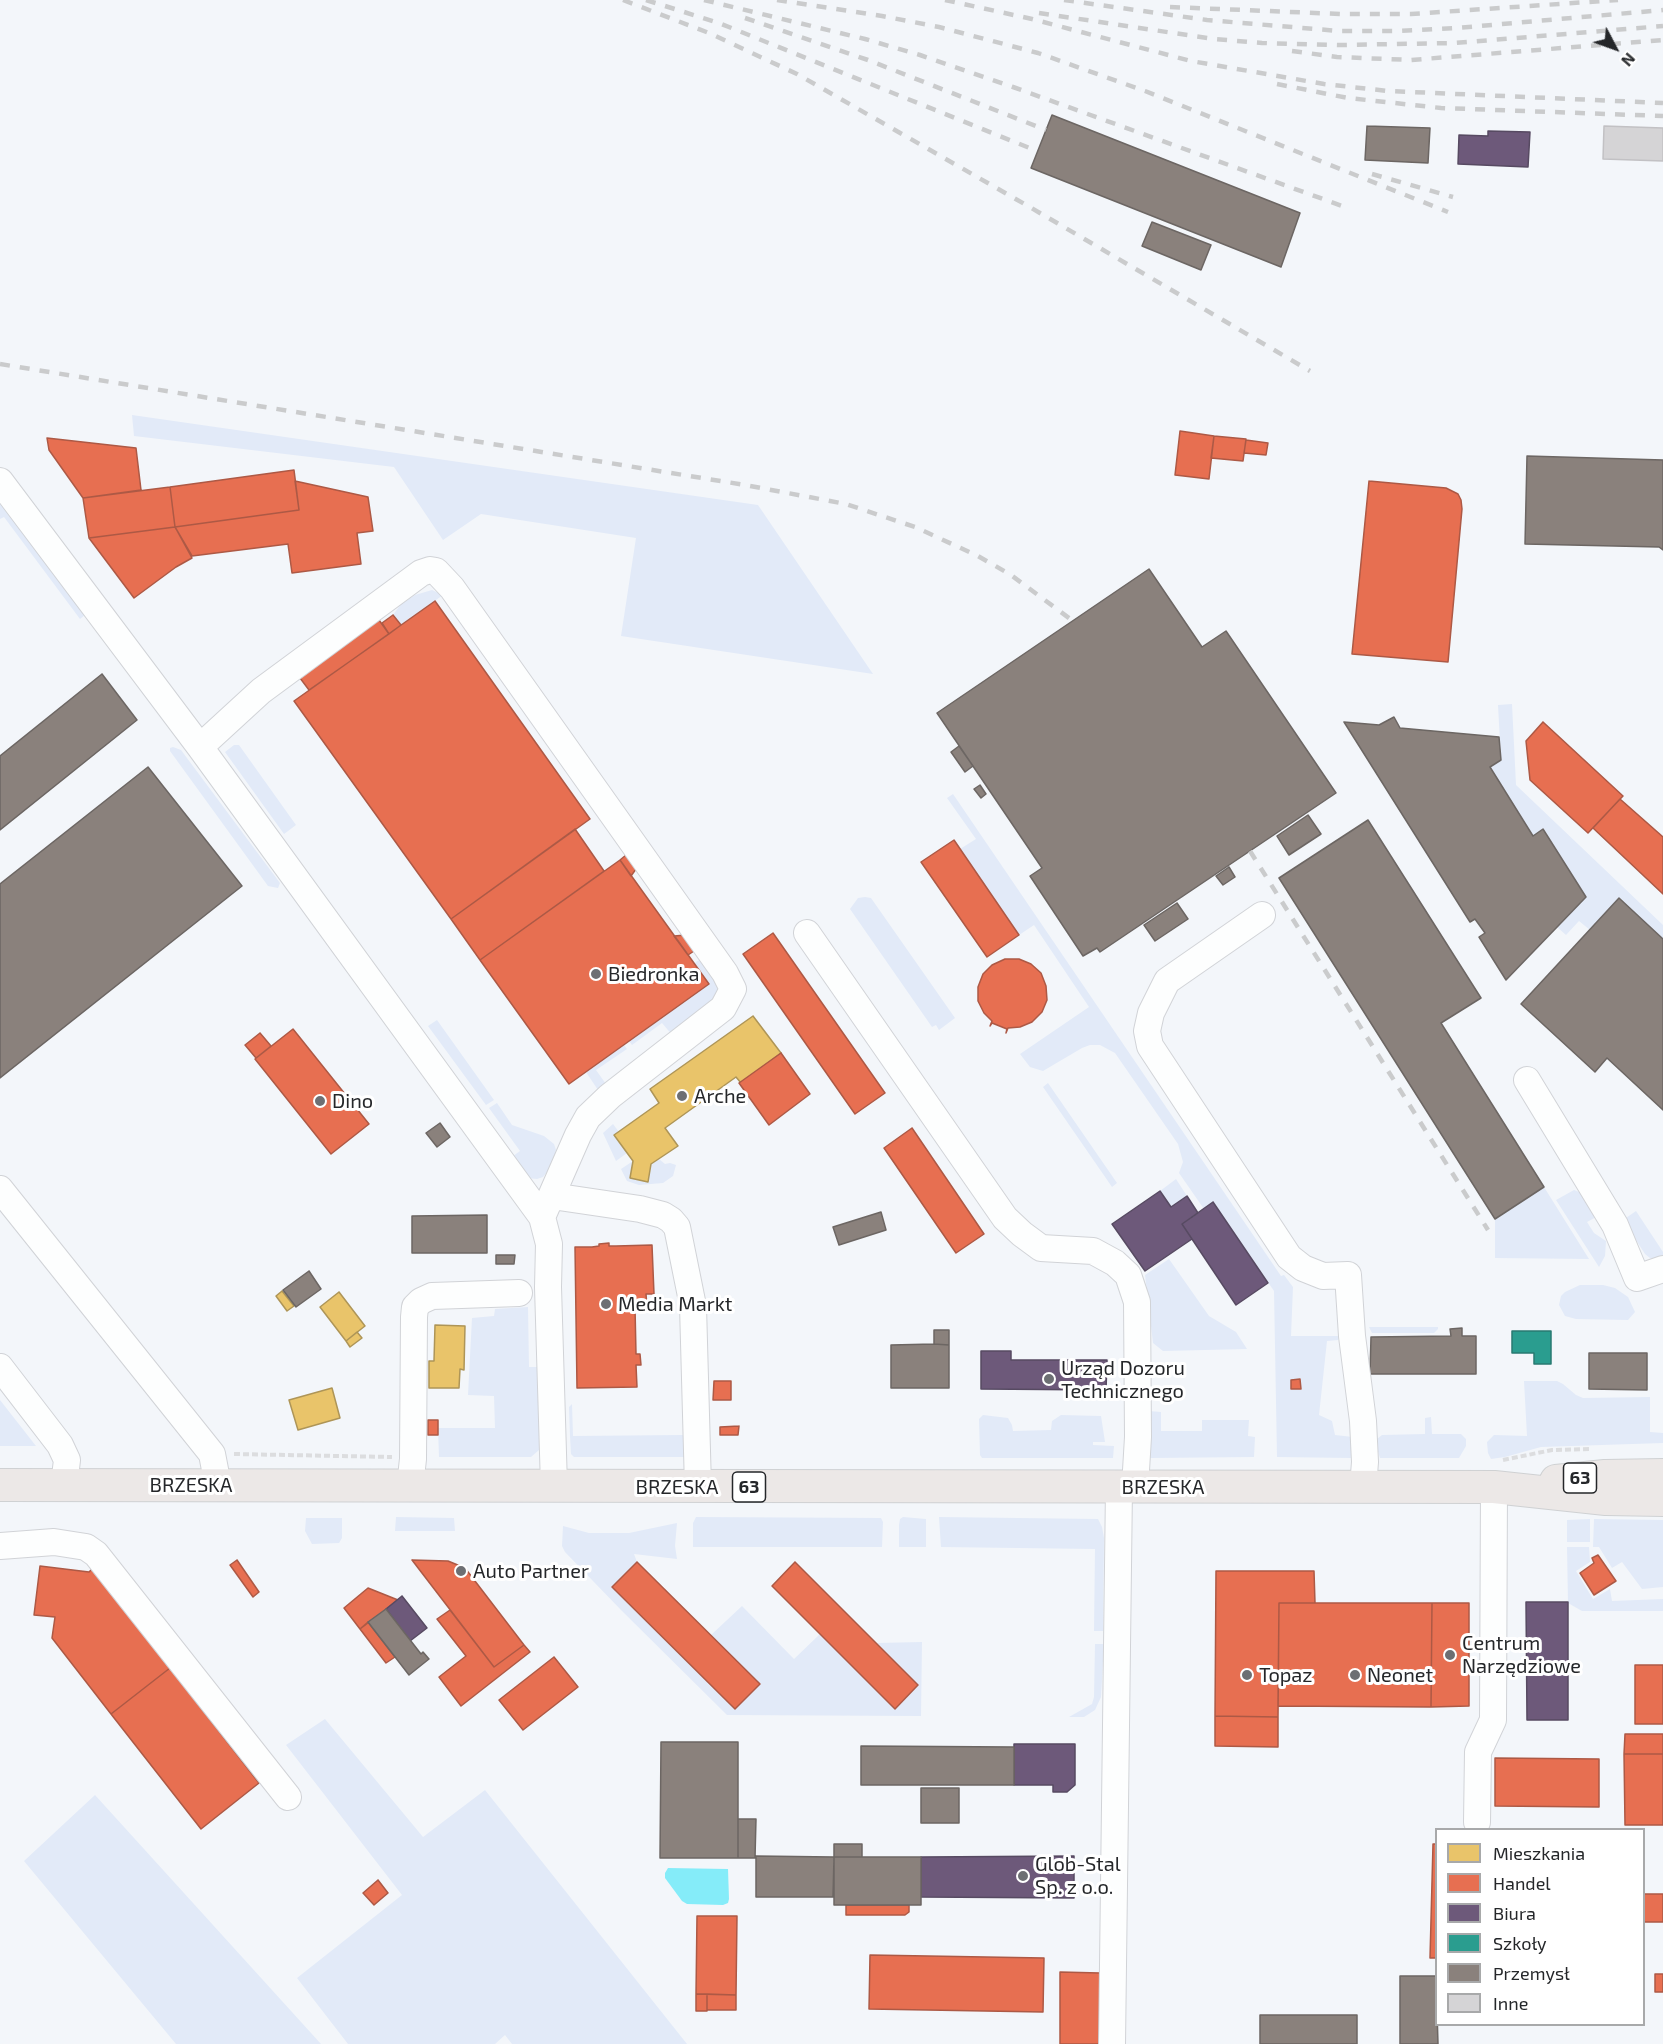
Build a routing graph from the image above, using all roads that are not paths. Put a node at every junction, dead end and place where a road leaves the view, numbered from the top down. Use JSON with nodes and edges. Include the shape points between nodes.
{"nodes":[{"id":1,"x":0,"y":481,"type":"edge"},
{"id":2,"x":200,"y":747,"type":"junction"},
{"id":3,"x":1262,"y":915,"type":"dead end"},
{"id":4,"x":807,"y":933,"type":"dead end"},
{"id":5,"x":1527,"y":1080,"type":"dead end"},
{"id":6,"x":0,"y":1189,"type":"edge"},
{"id":7,"x":547,"y":1206,"type":"junction"},
{"id":8,"x":1663,"y":1269,"type":"edge"},
{"id":9,"x":519,"y":1293,"type":"dead end"},
{"id":10,"x":0,"y":1367,"type":"edge"},
{"id":11,"x":1663,"y":1475,"type":"edge"},
{"id":12,"x":0,"y":1485,"type":"edge"},
{"id":13,"x":64,"y":1485,"type":"junction"},
{"id":14,"x":218,"y":1485,"type":"junction"},
{"id":15,"x":410,"y":1486,"type":"junction"},
{"id":16,"x":554,"y":1486,"type":"junction"},
{"id":17,"x":698,"y":1486,"type":"junction"},
{"id":18,"x":1363,"y":1486,"type":"junction"},
{"id":19,"x":1127,"y":1487,"type":"junction"},
{"id":20,"x":1496,"y":1487,"type":"junction"},
{"id":21,"x":1663,"y":1500,"type":"edge"},
{"id":22,"x":0,"y":1546,"type":"edge"},
{"id":23,"x":288,"y":1797,"type":"dead end"},
{"id":24,"x":1478,"y":1822,"type":"dead end"},
{"id":25,"x":1112,"y":2044,"type":"edge"}],
"edges":[{"from":1,"to":2,"type":"street"},
{"from":2,"to":7,"type":"street"},
{"from":2,"to":7,"type":"street","via":[[261,691],[422,573],[436,572],[452,588],[733,989],[723,1008],[609,1096],[588,1117]]},
{"from":3,"to":18,"type":"street","via":[[1167,981],[1147,1031],[1150,1046],[1289,1257],[1303,1268],[1323,1275],[1348,1275],[1364,1421]]},
{"from":4,"to":19,"type":"street","via":[[1005,1218],[1041,1248],[1093,1251],[1128,1275],[1137,1302],[1138,1437]]},
{"from":5,"to":8,"type":"street","via":[[1615,1225],[1637,1278]]},
{"from":6,"to":14,"type":"street","via":[[212,1454]]},
{"from":7,"to":16,"type":"street"},
{"from":7,"to":17,"type":"street","via":[[640,1209],[663,1215],[677,1227],[693,1306]]},
{"from":9,"to":15,"type":"street","via":[[432,1296],[415,1307]]},
{"from":10,"to":13,"type":"street","via":[[60,1445],[67,1460]]},
{"from":11,"to":20,"type":"main road","name":"BRZESKA","number":"63","via":[[1605,1476]]},
{"from":12,"to":13,"type":"main road","name":"BRZESKA","number":"63"},
{"from":13,"to":14,"type":"main road","name":"BRZESKA","number":"63"},
{"from":14,"to":15,"type":"main road","name":"BRZESKA","number":"63"},
{"from":15,"to":16,"type":"main road","name":"BRZESKA","number":"63"},
{"from":16,"to":17,"type":"main road","name":"BRZESKA","number":"63"},
{"from":17,"to":19,"type":"main road","name":"BRZESKA","number":"63"},
{"from":18,"to":19,"type":"main road","name":"BRZESKA","number":"63"},
{"from":18,"to":20,"type":"main road","name":"BRZESKA","number":"63"},
{"from":19,"to":25,"type":"street"},
{"from":20,"to":21,"type":"main road","name":"BRZESKA","number":"63","via":[[1606,1500]]},
{"from":20,"to":24,"type":"street","via":[[1493,1719],[1478,1752]]},
{"from":22,"to":23,"type":"street","via":[[54,1542],[86,1547],[96,1554]]}]}
